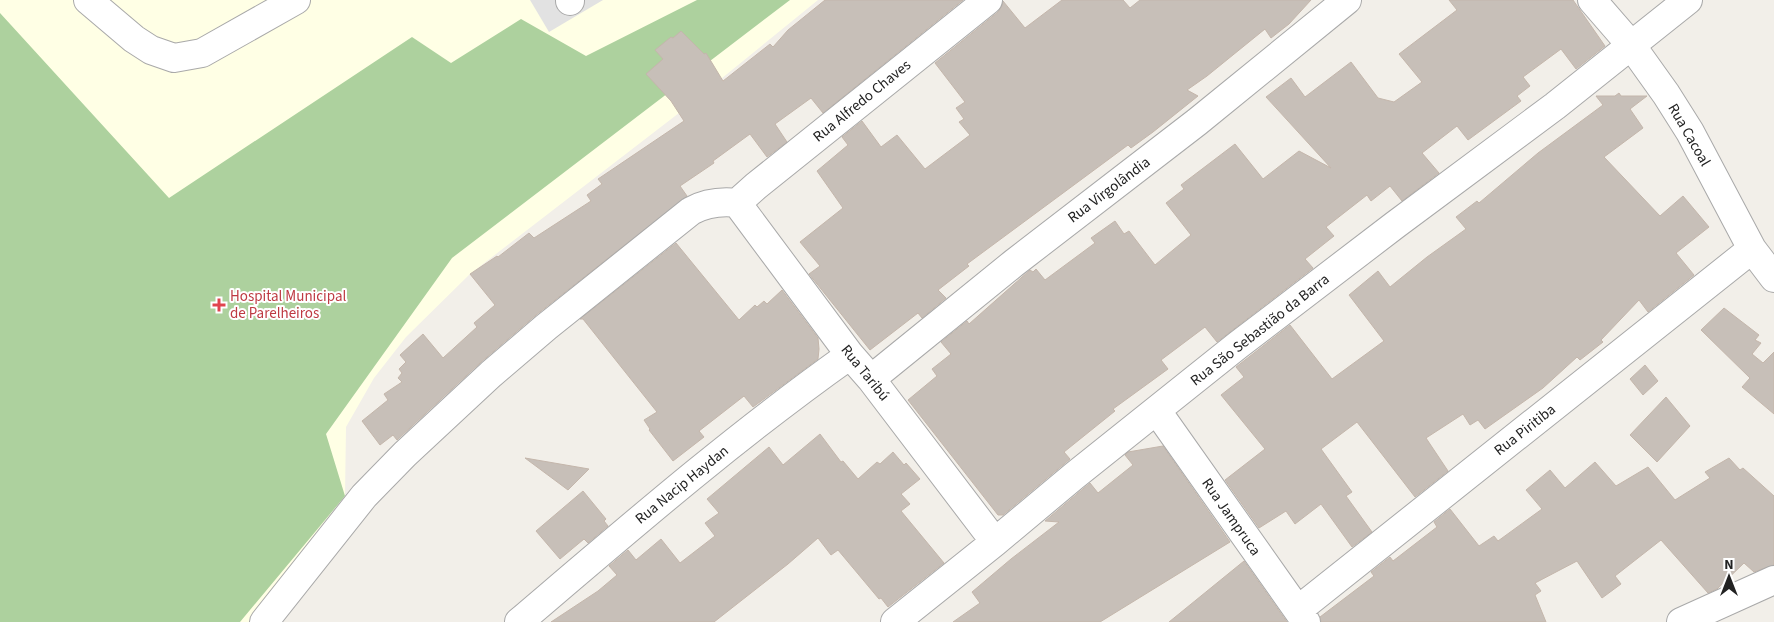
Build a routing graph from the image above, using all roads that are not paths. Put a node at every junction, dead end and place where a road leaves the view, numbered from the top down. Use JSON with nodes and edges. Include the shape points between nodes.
{"nodes":[{"id":1,"x":88,"y":0,"type":"edge"},
{"id":2,"x":296,"y":0,"type":"edge"},
{"id":3,"x":988,"y":0,"type":"edge"},
{"id":4,"x":1347,"y":0,"type":"edge"},
{"id":5,"x":1592,"y":0,"type":"edge"},
{"id":6,"x":1688,"y":0,"type":"edge"},
{"id":7,"x":1631,"y":45,"type":"junction"},
{"id":8,"x":736,"y":203,"type":"junction"},
{"id":9,"x":1752,"y":249,"type":"junction"},
{"id":10,"x":1774,"y":278,"type":"edge"},
{"id":11,"x":850,"y":355,"type":"junction"},
{"id":12,"x":870,"y":379,"type":"junction"},
{"id":13,"x":1157,"y":411,"type":"junction"},
{"id":14,"x":995,"y":542,"type":"junction"},
{"id":15,"x":1774,"y":580,"type":"edge"},
{"id":16,"x":1302,"y":616,"type":"edge"},
{"id":17,"x":264,"y":622,"type":"edge"},
{"id":18,"x":519,"y":622,"type":"edge"},
{"id":19,"x":895,"y":622,"type":"edge"},
{"id":20,"x":1681,"y":622,"type":"edge"}],
"edges":[{"from":1,"to":2,"type":"street","via":[[134,39],[151,50],[174,58],[202,54]]},
{"from":3,"to":8,"type":"street","name":"Rua Alfredo Chaves"},
{"from":4,"to":12,"type":"street","name":"Rua Virgolândia","via":[[1198,122]]},
{"from":5,"to":7,"type":"street","name":"Rua Cacoal"},
{"from":6,"to":7,"type":"street","name":"Rua São Sebastião da Barra"},
{"from":7,"to":9,"type":"street","name":"Rua Cacoal","via":[[1690,132]]},
{"from":7,"to":13,"type":"street","name":"Rua São Sebastião da Barra","via":[[1238,345]]},
{"from":8,"to":11,"type":"street","name":"Rua Taribú"},
{"from":8,"to":17,"type":"street","via":[[716,202],[691,211],[491,374],[404,454],[364,496]]},
{"from":9,"to":10,"type":"street","name":"Rua Cacoal"},
{"from":9,"to":16,"type":"street","name":"Rua Piritiba"},
{"from":11,"to":12,"type":"street","name":"Rua Taribú"},
{"from":11,"to":18,"type":"street","name":"Rua Nacip Haydan","via":[[799,391],[686,481]]},
{"from":12,"to":14,"type":"street","name":"Rua Taribú"},
{"from":13,"to":14,"type":"street","name":"Rua São Sebastião da Barra"},
{"from":13,"to":16,"type":"street","name":"Rua Jampruca"},
{"from":14,"to":19,"type":"street","name":"Rua São Sebastião da Barra"},
{"from":15,"to":20,"type":"street"}]}
